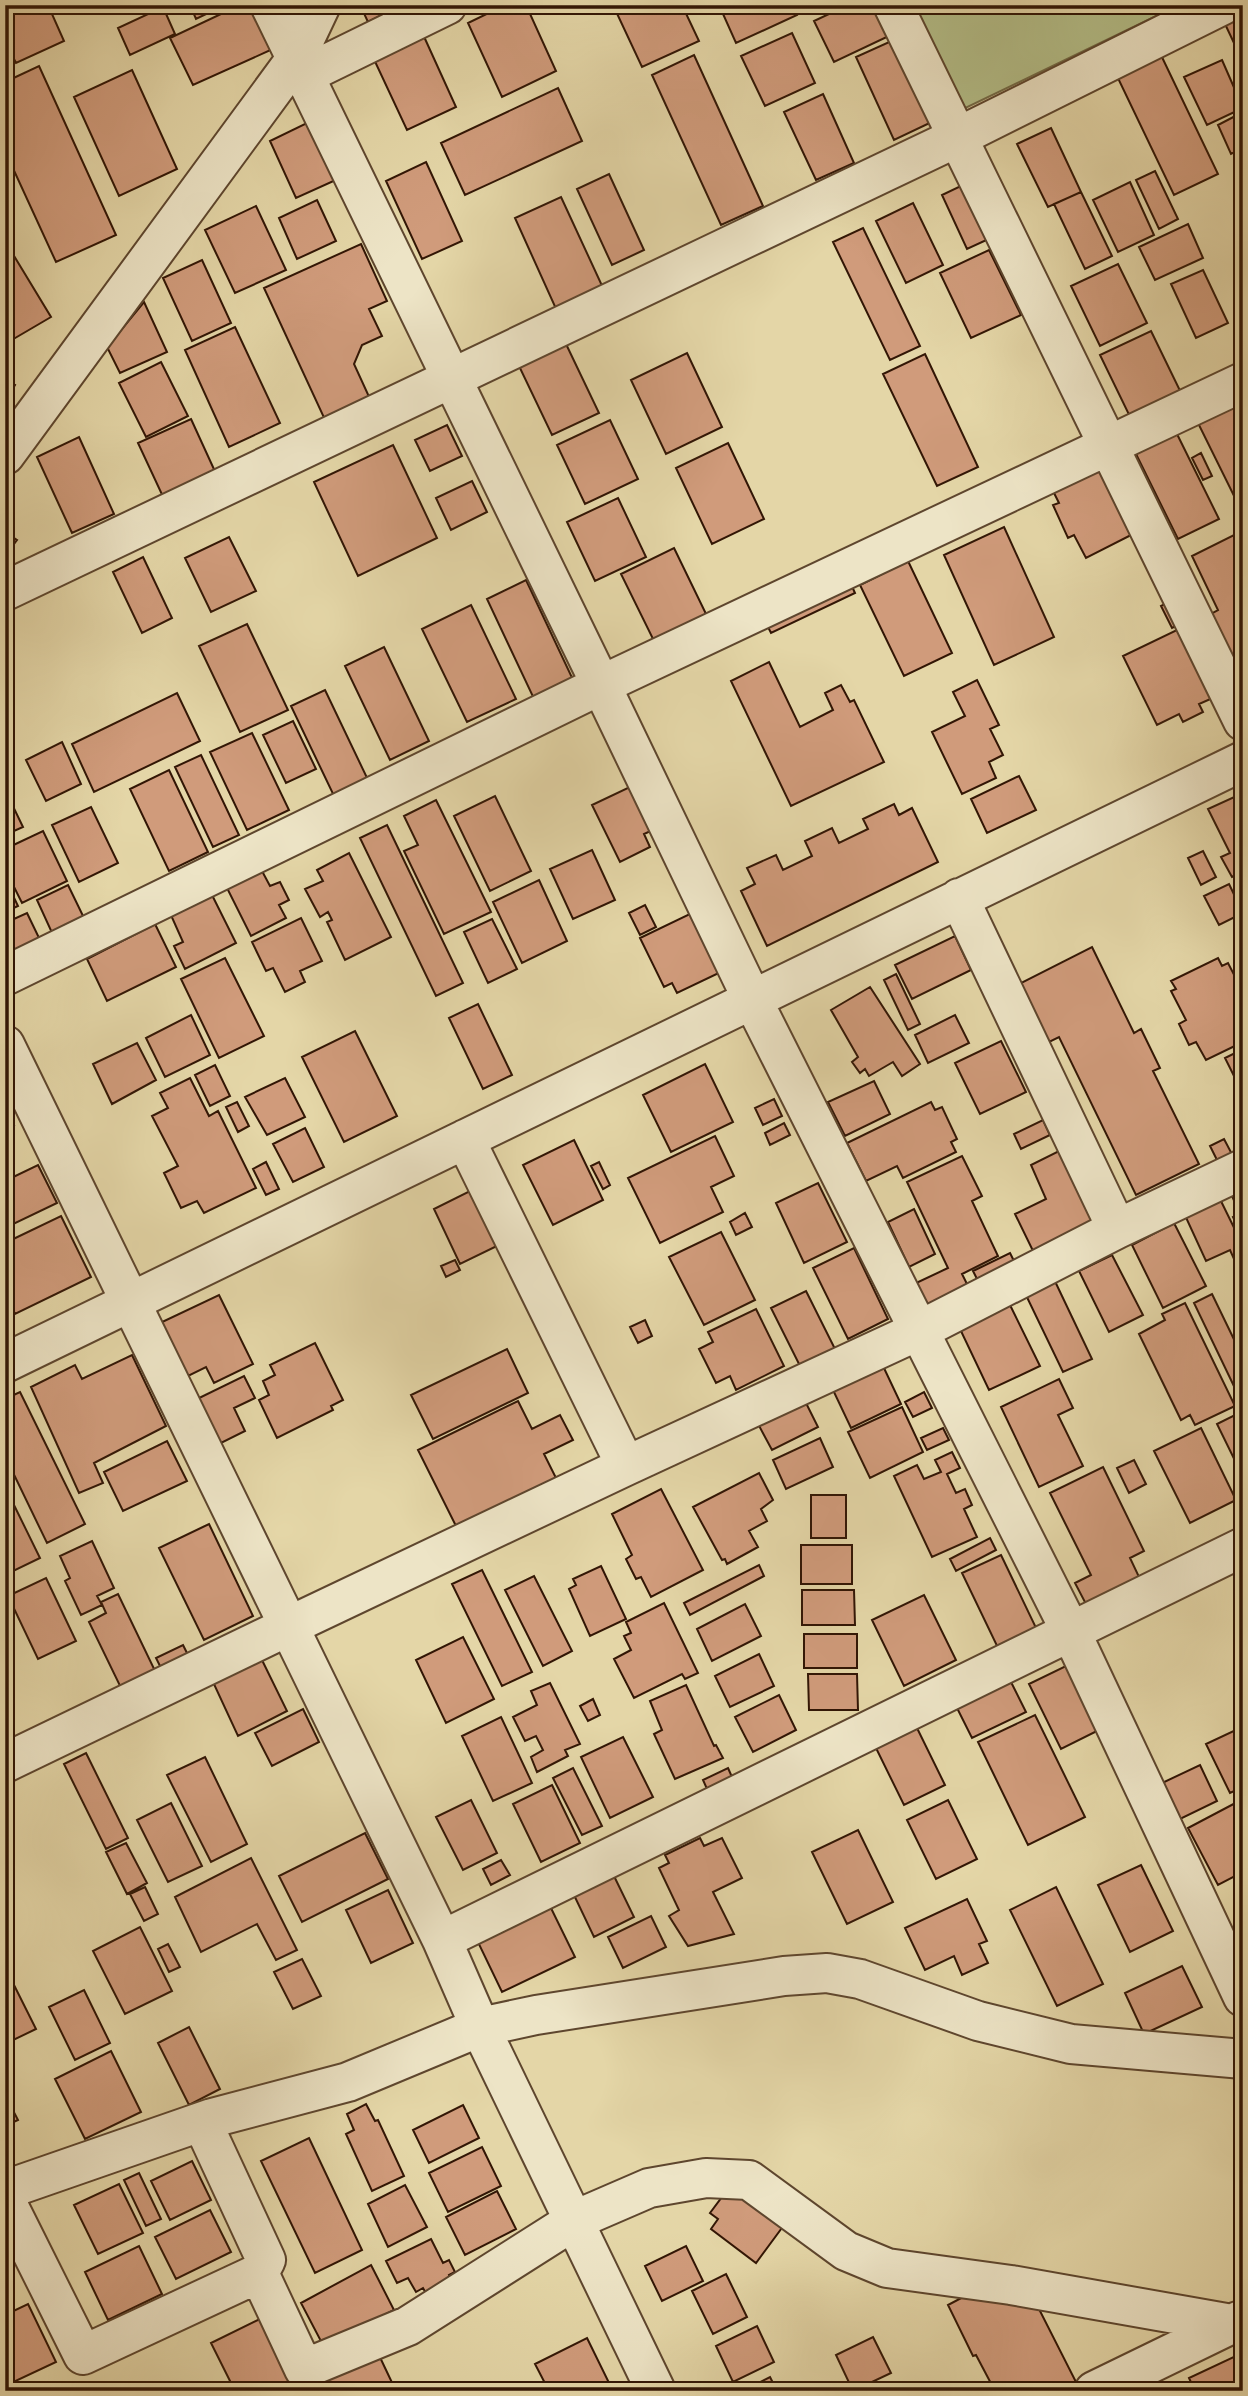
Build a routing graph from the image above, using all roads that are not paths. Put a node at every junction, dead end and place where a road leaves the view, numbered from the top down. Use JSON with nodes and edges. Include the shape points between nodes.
{"nodes":[{"id":1,"x":270,"y":5,"type":"edge"},
{"id":2,"x":321,"y":5,"type":"edge"},
{"id":3,"x":447,"y":5,"type":"edge"},
{"id":4,"x":893,"y":5,"type":"edge"},
{"id":5,"x":1223,"y":5,"type":"edge"},
{"id":6,"x":299,"y":68,"type":"junction"},
{"id":7,"x":958,"y":136,"type":"junction"},
{"id":8,"x":452,"y":378,"type":"junction"},
{"id":9,"x":1243,"y":382,"type":"edge"},
{"id":10,"x":1109,"y":445,"type":"junction"},
{"id":11,"x":5,"y":455,"type":"edge"},
{"id":12,"x":5,"y":591,"type":"edge"},
{"id":13,"x":601,"y":685,"type":"junction"},
{"id":14,"x":1243,"y":721,"type":"edge"},
{"id":15,"x":1243,"y":761,"type":"edge"},
{"id":16,"x":959,"y":898,"type":"junction"},
{"id":17,"x":5,"y":976,"type":"edge"},
{"id":18,"x":753,"y":1001,"type":"junction"},
{"id":19,"x":5,"y":1045,"type":"edge"},
{"id":20,"x":465,"y":1139,"type":"junction"},
{"id":21,"x":1243,"y":1169,"type":"edge"},
{"id":22,"x":1117,"y":1229,"type":"junction"},
{"id":23,"x":130,"y":1303,"type":"junction"},
{"id":24,"x":920,"y":1330,"type":"junction"},
{"id":25,"x":5,"y":1363,"type":"edge"},
{"id":26,"x":626,"y":1466,"type":"junction"},
{"id":27,"x":1243,"y":1547,"type":"edge"},
{"id":28,"x":289,"y":1626,"type":"junction"},
{"id":29,"x":1071,"y":1632,"type":"junction"},
{"id":30,"x":5,"y":1763,"type":"edge"},
{"id":31,"x":1229,"y":1931,"type":"edge"},
{"id":32,"x":442,"y":1940,"type":"junction"},
{"id":33,"x":1243,"y":1997,"type":"edge"},
{"id":34,"x":480,"y":2027,"type":"junction"},
{"id":35,"x":1243,"y":2059,"type":"edge"},
{"id":36,"x":202,"y":2122,"type":"junction"},
{"id":37,"x":5,"y":2190,"type":"edge"},
{"id":38,"x":5,"y":2199,"type":"edge"},
{"id":39,"x":575,"y":2220,"type":"junction"},
{"id":40,"x":259,"y":2273,"type":"junction"},
{"id":41,"x":1239,"y":2323,"type":"edge"},
{"id":42,"x":656,"y":2391,"type":"edge"},
{"id":43,"x":1094,"y":2391,"type":"edge"}],
"edges":[{"from":1,"to":6,"type":"street"},
{"from":2,"to":6,"type":"street"},
{"from":3,"to":6,"type":"street"},
{"from":4,"to":7,"type":"street"},
{"from":5,"to":7,"type":"street"},
{"from":6,"to":8,"type":"street"},
{"from":6,"to":11,"type":"street"},
{"from":7,"to":8,"type":"street"},
{"from":7,"to":10,"type":"street"},
{"from":8,"to":12,"type":"street"},
{"from":8,"to":13,"type":"street"},
{"from":9,"to":10,"type":"street"},
{"from":10,"to":13,"type":"street"},
{"from":10,"to":14,"type":"street"},
{"from":13,"to":17,"type":"street"},
{"from":13,"to":18,"type":"street"},
{"from":15,"to":16,"type":"street"},
{"from":16,"to":18,"type":"street"},
{"from":16,"to":22,"type":"street"},
{"from":18,"to":20,"type":"street"},
{"from":18,"to":24,"type":"street"},
{"from":19,"to":23,"type":"street"},
{"from":20,"to":23,"type":"street"},
{"from":20,"to":26,"type":"street"},
{"from":21,"to":22,"type":"street"},
{"from":22,"to":24,"type":"street"},
{"from":23,"to":25,"type":"street"},
{"from":23,"to":28,"type":"street"},
{"from":24,"to":26,"type":"street"},
{"from":24,"to":29,"type":"street"},
{"from":26,"to":28,"type":"street"},
{"from":27,"to":29,"type":"street"},
{"from":28,"to":30,"type":"street"},
{"from":28,"to":32,"type":"street"},
{"from":29,"to":31,"type":"street"},
{"from":29,"to":32,"type":"street"},
{"from":31,"to":33,"type":"street"},
{"from":32,"to":34,"type":"street"},
{"from":34,"to":35,"type":"street","via":[[644,1997],[827,1973],[860,1979],[978,2021],[1071,2044]]},
{"from":34,"to":36,"type":"street","via":[[348,2082]]},
{"from":34,"to":39,"type":"street"},
{"from":36,"to":37,"type":"street"},
{"from":36,"to":40,"type":"street","via":[[266,2260]]},
{"from":38,"to":40,"type":"street","via":[[83,2355]]},
{"from":39,"to":40,"type":"street","via":[[408,2326],[304,2369]]},
{"from":39,"to":41,"type":"street","via":[[649,2188],[706,2178],[749,2180],[846,2251],[887,2268]]},
{"from":39,"to":42,"type":"street"},
{"from":41,"to":43,"type":"street"}]}
